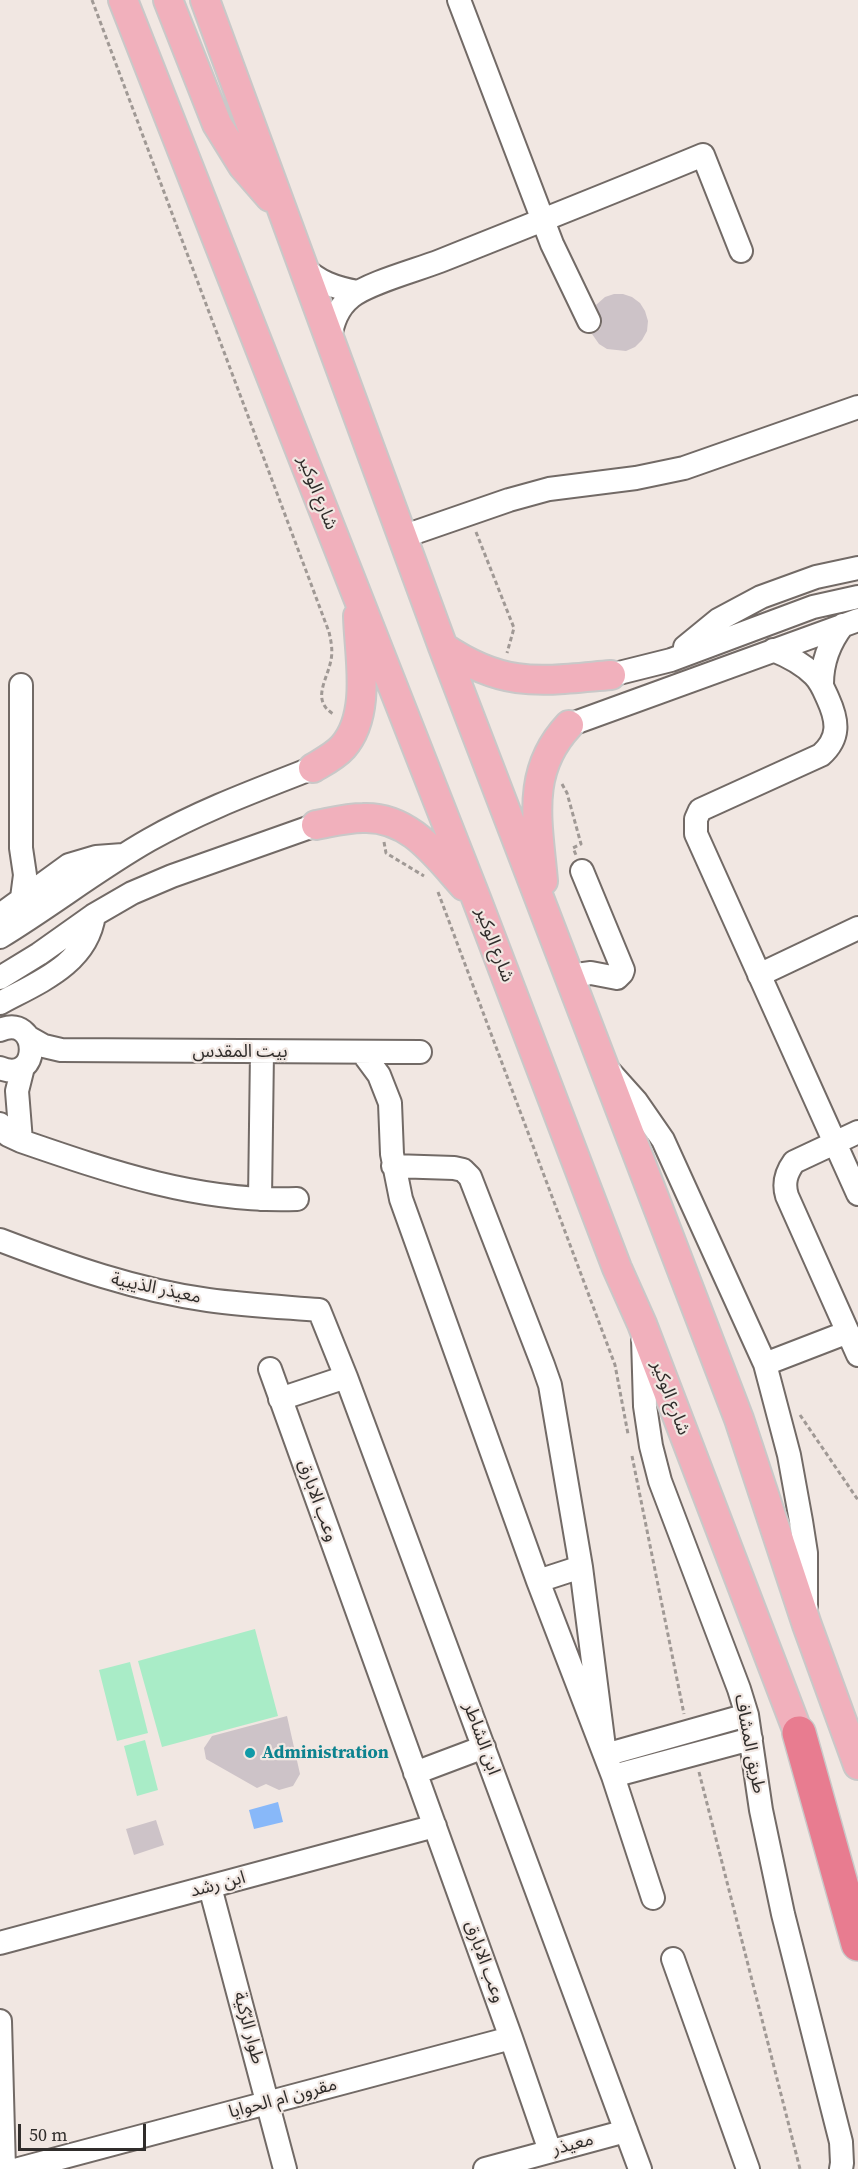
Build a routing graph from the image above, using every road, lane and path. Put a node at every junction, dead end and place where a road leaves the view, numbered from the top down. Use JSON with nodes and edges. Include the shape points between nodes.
{"nodes":[{"id":1,"x":92,"y":0,"type":"edge"},
{"id":2,"x":123,"y":0,"type":"edge"},
{"id":3,"x":168,"y":0,"type":"edge"},
{"id":4,"x":205,"y":0,"type":"edge"},
{"id":5,"x":459,"y":0,"type":"edge"},
{"id":6,"x":282,"y":209,"type":"junction"},
{"id":7,"x":543,"y":220,"type":"junction"},
{"id":8,"x":741,"y":251,"type":"dead end"},
{"id":9,"x":302,"y":266,"type":"junction"},
{"id":10,"x":358,"y":292,"type":"junction"},
{"id":11,"x":589,"y":321,"type":"dead end"},
{"id":12,"x":329,"y":340,"type":"junction"},
{"id":13,"x":858,"y":407,"type":"edge"},
{"id":14,"x":469,"y":514,"type":"junction"},
{"id":15,"x":402,"y":537,"type":"junction"},
{"id":16,"x":858,"y":568,"type":"edge"},
{"id":17,"x":357,"y":592,"type":"junction"},
{"id":18,"x":858,"y":597,"type":"edge"},
{"id":19,"x":813,"y":607,"type":"junction"},
{"id":20,"x":841,"y":626,"type":"edge"},
{"id":21,"x":443,"y":647,"type":"junction"},
{"id":22,"x":773,"y":650,"type":"junction"},
{"id":23,"x":670,"y":660,"type":"junction"},
{"id":24,"x":500,"y":675,"type":"junction"},
{"id":25,"x":611,"y":675,"type":"joint"},
{"id":26,"x":822,"y":684,"type":"junction"},
{"id":27,"x":21,"y":685,"type":"dead end"},
{"id":28,"x":357,"y":722,"type":"junction"},
{"id":29,"x":569,"y":725,"type":"joint"},
{"id":30,"x":313,"y":768,"type":"joint"},
{"id":31,"x":540,"y":774,"type":"junction"},
{"id":32,"x":316,"y":825,"type":"joint"},
{"id":33,"x":21,"y":848,"type":"junction"},
{"id":34,"x":124,"y":855,"type":"junction"},
{"id":35,"x":582,"y":871,"type":"joint"},
{"id":36,"x":57,"y":872,"type":"junction"},
{"id":37,"x":22,"y":898,"type":"junction"},
{"id":38,"x":441,"y":898,"type":"dead end"},
{"id":39,"x":476,"y":898,"type":"junction"},
{"id":40,"x":546,"y":913,"type":"junction"},
{"id":41,"x":0,"y":915,"type":"edge"},
{"id":42,"x":94,"y":915,"type":"junction"},
{"id":43,"x":858,"y":928,"type":"edge"},
{"id":44,"x":0,"y":938,"type":"edge"},
{"id":45,"x":759,"y":975,"type":"junction"},
{"id":46,"x":569,"y":976,"type":"junction"},
{"id":47,"x":0,"y":978,"type":"edge"},
{"id":48,"x":32,"y":986,"type":"junction"},
{"id":49,"x":0,"y":1003,"type":"edge"},
{"id":50,"x":0,"y":1030,"type":"edge"},
{"id":51,"x":27,"y":1035,"type":"junction"},
{"id":52,"x":61,"y":1050,"type":"junction"},
{"id":53,"x":262,"y":1052,"type":"junction"},
{"id":54,"x":362,"y":1052,"type":"junction"},
{"id":55,"x":420,"y":1053,"type":"dead end"},
{"id":56,"x":601,"y":1062,"type":"junction"},
{"id":57,"x":25,"y":1064,"type":"junction"},
{"id":58,"x":0,"y":1068,"type":"edge"},
{"id":59,"x":0,"y":1124,"type":"edge"},
{"id":60,"x":858,"y":1132,"type":"edge"},
{"id":61,"x":21,"y":1141,"type":"junction"},
{"id":62,"x":835,"y":1143,"type":"junction"},
{"id":63,"x":393,"y":1166,"type":"junction"},
{"id":64,"x":858,"y":1194,"type":"edge"},
{"id":65,"x":260,"y":1199,"type":"junction"},
{"id":66,"x":297,"y":1199,"type":"dead end"},
{"id":67,"x":0,"y":1240,"type":"edge"},
{"id":68,"x":319,"y":1310,"type":"joint"},
{"id":69,"x":642,"y":1324,"type":"junction"},
{"id":70,"x":848,"y":1332,"type":"junction"},
{"id":71,"x":858,"y":1355,"type":"edge"},
{"id":72,"x":765,"y":1364,"type":"junction"},
{"id":73,"x":270,"y":1368,"type":"dead end"},
{"id":74,"x":346,"y":1377,"type":"junction"},
{"id":75,"x":280,"y":1399,"type":"junction"},
{"id":76,"x":798,"y":1413,"type":"dead end"},
{"id":77,"x":628,"y":1434,"type":"dead end"},
{"id":78,"x":630,"y":1446,"type":"dead end"},
{"id":79,"x":858,"y":1500,"type":"edge"},
{"id":80,"x":581,"y":1567,"type":"junction"},
{"id":81,"x":538,"y":1581,"type":"junction"},
{"id":82,"x":807,"y":1625,"type":"junction"},
{"id":83,"x":747,"y":1715,"type":"junction"},
{"id":84,"x":688,"y":1732,"type":"junction"},
{"id":85,"x":799,"y":1733,"type":"junction"},
{"id":86,"x":751,"y":1739,"type":"junction"},
{"id":87,"x":484,"y":1747,"type":"junction"},
{"id":88,"x":694,"y":1754,"type":"junction"},
{"id":89,"x":609,"y":1765,"type":"junction"},
{"id":90,"x":858,"y":1765,"type":"edge"},
{"id":91,"x":416,"y":1773,"type":"junction"},
{"id":92,"x":435,"y":1826,"type":"junction"},
{"id":93,"x":210,"y":1887,"type":"junction"},
{"id":94,"x":858,"y":1893,"type":"edge"},
{"id":95,"x":653,"y":1898,"type":"dead end"},
{"id":96,"x":0,"y":1943,"type":"edge"},
{"id":97,"x":858,"y":1944,"type":"edge"},
{"id":98,"x":673,"y":1959,"type":"dead end"},
{"id":99,"x":0,"y":2021,"type":"edge"},
{"id":100,"x":511,"y":2037,"type":"junction"},
{"id":101,"x":268,"y":2103,"type":"junction"},
{"id":102,"x":626,"y":2131,"type":"junction"},
{"id":103,"x":550,"y":2151,"type":"junction"},
{"id":104,"x":4,"y":2169,"type":"edge"},
{"id":105,"x":19,"y":2169,"type":"edge"},
{"id":106,"x":285,"y":2169,"type":"edge"},
{"id":107,"x":485,"y":2169,"type":"edge"},
{"id":108,"x":640,"y":2169,"type":"edge"},
{"id":109,"x":748,"y":2169,"type":"edge"},
{"id":110,"x":800,"y":2169,"type":"edge"},
{"id":111,"x":841,"y":2169,"type":"edge"}],
"edges":[{"from":1,"to":28,"type":"path","via":[[329,632],[332,651],[322,701],[333,715]]},
{"from":2,"to":17,"type":"main road","name":"شارع الوكير"},
{"from":3,"to":6,"type":"main road","via":[[217,124],[243,166]]},
{"from":4,"to":6,"type":"main road"},
{"from":5,"to":7,"type":"street"},
{"from":6,"to":9,"type":"main road"},
{"from":7,"to":8,"type":"street","via":[[703,155]]},
{"from":7,"to":10,"type":"street"},
{"from":7,"to":11,"type":"street"},
{"from":9,"to":10,"type":"street","via":[[327,285]]},
{"from":9,"to":12,"type":"main road"},
{"from":10,"to":12,"type":"street","via":[[337,312]]},
{"from":12,"to":15,"type":"main road"},
{"from":13,"to":14,"type":"street","via":[[684,468],[549,489]]},
{"from":14,"to":15,"type":"street"},
{"from":14,"to":24,"type":"path","via":[[514,628]]},
{"from":15,"to":21,"type":"main road"},
{"from":16,"to":23,"type":"street","via":[[816,578],[737,608]]},
{"from":17,"to":28,"type":"main road","via":[[361,700]]},
{"from":17,"to":39,"type":"main road","name":"شارع الوكير"},
{"from":18,"to":19,"type":"street"},
{"from":19,"to":20,"type":"street"},
{"from":19,"to":23,"type":"street"},
{"from":20,"to":22,"type":"street"},
{"from":20,"to":26,"type":"street","via":[[828,649]]},
{"from":21,"to":24,"type":"main road","via":[[466,662]]},
{"from":21,"to":40,"type":"main road"},
{"from":22,"to":26,"type":"street","via":[[796,661]]},
{"from":22,"to":29,"type":"street"},
{"from":23,"to":25,"type":"street"},
{"from":24,"to":25,"type":"main road","via":[[548,680]]},
{"from":26,"to":45,"type":"street","via":[[836,721],[835,735],[827,749],[700,810],[696,819],[698,842]]},
{"from":27,"to":33,"type":"street"},
{"from":28,"to":30,"type":"main road","via":[[344,746]]},
{"from":29,"to":31,"type":"main road","via":[[551,747]]},
{"from":30,"to":34,"type":"street","via":[[202,813]]},
{"from":31,"to":35,"type":"path","via":[[555,778],[567,793],[581,844],[573,848]]},
{"from":31,"to":40,"type":"main road","via":[[536,799]]},
{"from":32,"to":39,"type":"main road","via":[[363,818],[383,819],[402,826],[426,844]]},
{"from":32,"to":42,"type":"street","via":[[152,884]]},
{"from":33,"to":36,"type":"street","via":[[39,868]]},
{"from":33,"to":37,"type":"street","via":[[25,875]]},
{"from":34,"to":36,"type":"street","via":[[82,861]]},
{"from":34,"to":44,"type":"street"},
{"from":35,"to":46,"type":"street","via":[[623,970],[617,978],[591,973]]},
{"from":36,"to":37,"type":"street"},
{"from":37,"to":41,"type":"street"},
{"from":38,"to":77,"type":"path","via":[[615,1365]]},
{"from":39,"to":69,"type":"main road","name":"شارع الوكير","via":[[617,1269]]},
{"from":40,"to":46,"type":"main road"},
{"from":42,"to":47,"type":"street"},
{"from":42,"to":48,"type":"street","via":[[90,935],[80,952]]},
{"from":43,"to":45,"type":"street"},
{"from":45,"to":62,"type":"street"},
{"from":46,"to":56,"type":"main road"},
{"from":48,"to":49,"type":"street"},
{"from":48,"to":51,"type":"street","via":[[25,1004]]},
{"from":50,"to":51,"type":"street","name":"بيت المقدس","via":[[11,1027]]},
{"from":51,"to":52,"type":"street","name":"بيت المقدس","via":[[44,1046]]},
{"from":51,"to":57,"type":"street","via":[[32,1045]]},
{"from":52,"to":53,"type":"street","name":"بيت المقدس"},
{"from":52,"to":57,"type":"street","name":"بيت المقدس"},
{"from":53,"to":54,"type":"street","name":"بيت المقدس"},
{"from":53,"to":65,"type":"street"},
{"from":54,"to":55,"type":"street","name":"بيت المقدس"},
{"from":54,"to":63,"type":"street","via":[[379,1075],[390,1103]]},
{"from":56,"to":72,"type":"street","via":[[636,1101],[663,1140]]},
{"from":56,"to":82,"type":"main road","via":[[739,1419]]},
{"from":57,"to":58,"type":"street","name":"بيت المقدس","via":[[9,1071]]},
{"from":57,"to":61,"type":"street","via":[[18,1091]]},
{"from":59,"to":61,"type":"street","via":[[8,1135]]},
{"from":60,"to":62,"type":"street"},
{"from":61,"to":65,"type":"street","via":[[154,1184]]},
{"from":62,"to":64,"type":"street"},
{"from":62,"to":70,"type":"street","via":[[794,1162],[786,1175],[785,1190]]},
{"from":63,"to":80,"type":"street","via":[[454,1168],[470,1177],[550,1385]]},
{"from":63,"to":81,"type":"street","via":[[401,1199]]},
{"from":65,"to":66,"type":"street"},
{"from":67,"to":68,"type":"street","name":"معيذر الذيبية","via":[[103,1277],[159,1291],[207,1300]]},
{"from":68,"to":74,"type":"street","name":"ابن الشاطر"},
{"from":69,"to":83,"type":"street","name":"طريق المشاف","via":[[645,1406],[651,1446]]},
{"from":69,"to":85,"type":"main road","name":"شارع الوكير"},
{"from":70,"to":71,"type":"street"},
{"from":70,"to":72,"type":"street"},
{"from":72,"to":82,"type":"street","via":[[789,1455],[801,1521],[806,1553]]},
{"from":73,"to":75,"type":"street","name":"وعب الابارق"},
{"from":74,"to":75,"type":"street"},
{"from":74,"to":87,"type":"street","name":"ابن الشاطر"},
{"from":75,"to":91,"type":"street","name":"وعب الابارق"},
{"from":76,"to":79,"type":"path"},
{"from":78,"to":84,"type":"path"},
{"from":80,"to":81,"type":"street"},
{"from":80,"to":89,"type":"street"},
{"from":81,"to":89,"type":"street"},
{"from":82,"to":90,"type":"main road"},
{"from":83,"to":84,"type":"street"},
{"from":83,"to":86,"type":"street","name":"طريق المشاف"},
{"from":84,"to":89,"type":"street"},
{"from":85,"to":94,"type":"main road","name":"شارع الوكير"},
{"from":85,"to":97,"type":"highway"},
{"from":86,"to":88,"type":"street"},
{"from":86,"to":111,"type":"street","name":"طريق المشاف","via":[[783,1914],[841,2142]]},
{"from":87,"to":91,"type":"street"},
{"from":87,"to":102,"type":"street","name":"ابن الشاطر"},
{"from":88,"to":89,"type":"street"},
{"from":88,"to":110,"type":"path"},
{"from":89,"to":95,"type":"street"},
{"from":91,"to":92,"type":"street","name":"وعب الابارق"},
{"from":92,"to":93,"type":"street","name":"ابن رشد"},
{"from":92,"to":100,"type":"street","name":"وعب الابارق"},
{"from":93,"to":96,"type":"street","name":"ابن رشد"},
{"from":93,"to":101,"type":"street","name":"طوار الرّكية"},
{"from":98,"to":109,"type":"street"},
{"from":99,"to":104,"type":"street"},
{"from":100,"to":101,"type":"street","name":"مقرون ام الحوايا"},
{"from":100,"to":103,"type":"street","name":"وعب الابارق"},
{"from":101,"to":105,"type":"street","name":"مقرون ام الحوايا"},
{"from":101,"to":106,"type":"street","name":"طوار الرّكية"},
{"from":102,"to":103,"type":"street","name":"معيذر"},
{"from":102,"to":108,"type":"street","name":"ابن الشاطر"},
{"from":103,"to":107,"type":"street","name":"معيذر"}]}
